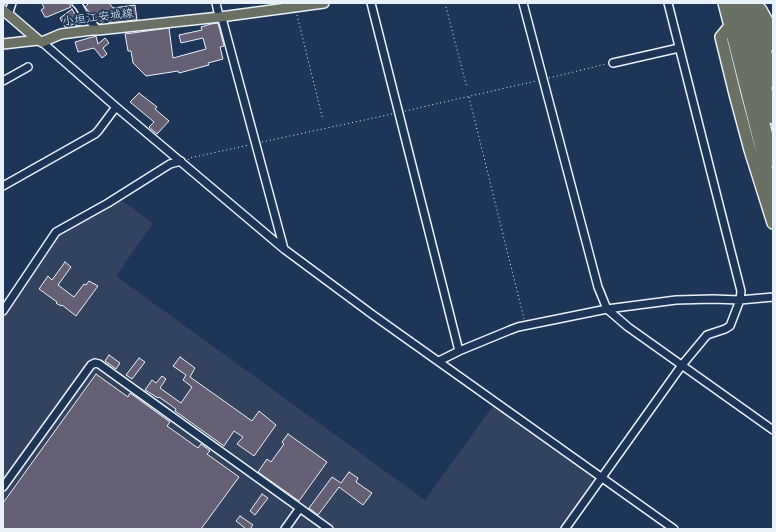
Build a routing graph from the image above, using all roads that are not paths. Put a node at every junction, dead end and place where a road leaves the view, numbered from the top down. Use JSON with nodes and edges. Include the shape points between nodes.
{"nodes":[{"id":1,"x":12,"y":3,"type":"edge"},
{"id":2,"x":216,"y":3,"type":"edge"},
{"id":3,"x":324,"y":3,"type":"edge"},
{"id":4,"x":371,"y":3,"type":"edge"},
{"id":5,"x":524,"y":3,"type":"edge"},
{"id":6,"x":668,"y":3,"type":"edge"},
{"id":7,"x":724,"y":3,"type":"edge"},
{"id":8,"x":735,"y":3,"type":"edge"},
{"id":9,"x":745,"y":3,"type":"edge"},
{"id":10,"x":754,"y":3,"type":"edge"},
{"id":11,"x":79,"y":4,"type":"edge"},
{"id":12,"x":6,"y":13,"type":"edge"},
{"id":13,"x":220,"y":17,"type":"junction"},
{"id":14,"x":730,"y":26,"type":"junction"},
{"id":15,"x":98,"y":30,"type":"junction"},
{"id":16,"x":40,"y":41,"type":"junction"},
{"id":17,"x":3,"y":44,"type":"edge"},
{"id":18,"x":773,"y":45,"type":"edge"},
{"id":19,"x":679,"y":48,"type":"junction"},
{"id":20,"x":613,"y":63,"type":"dead end"},
{"id":21,"x":28,"y":67,"type":"dead end"},
{"id":22,"x":3,"y":82,"type":"edge"},
{"id":23,"x":773,"y":82,"type":"edge"},
{"id":24,"x":116,"y":107,"type":"junction"},
{"id":25,"x":773,"y":118,"type":"edge"},
{"id":26,"x":180,"y":161,"type":"junction"},
{"id":27,"x":773,"y":161,"type":"edge"},
{"id":28,"x":3,"y":186,"type":"edge"},
{"id":29,"x":773,"y":195,"type":"edge"},
{"id":30,"x":773,"y":223,"type":"edge"},
{"id":31,"x":284,"y":249,"type":"junction"},
{"id":32,"x":773,"y":297,"type":"edge"},
{"id":33,"x":740,"y":300,"type":"junction"},
{"id":34,"x":607,"y":309,"type":"junction"},
{"id":35,"x":3,"y":311,"type":"edge"},
{"id":36,"x":459,"y":351,"type":"junction"},
{"id":37,"x":438,"y":361,"type":"junction"},
{"id":38,"x":682,"y":365,"type":"junction"},
{"id":39,"x":773,"y":430,"type":"edge"},
{"id":40,"x":601,"y":478,"type":"junction"},
{"id":41,"x":3,"y":487,"type":"edge"},
{"id":42,"x":300,"y":508,"type":"junction"},
{"id":43,"x":285,"y":529,"type":"edge"},
{"id":44,"x":329,"y":529,"type":"edge"},
{"id":45,"x":565,"y":529,"type":"edge"},
{"id":46,"x":674,"y":529,"type":"edge"}],
"edges":[{"from":1,"to":12,"type":"street"},
{"from":2,"to":13,"type":"street"},
{"from":3,"to":13,"type":"main road","name":"小垣江安城線"},
{"from":4,"to":36,"type":"street"},
{"from":5,"to":34,"type":"street","via":[[598,287]]},
{"from":6,"to":19,"type":"street"},
{"from":7,"to":14,"type":"highway"},
{"from":8,"to":27,"type":"highway"},
{"from":9,"to":25,"type":"highway"},
{"from":10,"to":18,"type":"highway","via":[[767,21]]},
{"from":10,"to":23,"type":"highway"},
{"from":11,"to":15,"type":"street","via":[[83,13]]},
{"from":12,"to":16,"type":"main road"},
{"from":13,"to":15,"type":"main road","name":"小垣江安城線"},
{"from":13,"to":31,"type":"street"},
{"from":14,"to":29,"type":"highway"},
{"from":14,"to":30,"type":"highway","via":[[721,37],[750,150]]},
{"from":15,"to":16,"type":"main road","name":"小垣江安城線","via":[[61,34]]},
{"from":16,"to":17,"type":"main road","name":"小垣江安城線"},
{"from":16,"to":24,"type":"street"},
{"from":19,"to":20,"type":"street"},
{"from":19,"to":33,"type":"street","via":[[741,291]]},
{"from":21,"to":22,"type":"street"},
{"from":24,"to":26,"type":"street"},
{"from":24,"to":28,"type":"street","via":[[98,132]]},
{"from":26,"to":31,"type":"street"},
{"from":26,"to":35,"type":"street","via":[[170,164],[56,232]]},
{"from":31,"to":37,"type":"street"},
{"from":32,"to":33,"type":"street"},
{"from":33,"to":34,"type":"street","via":[[676,300]]},
{"from":33,"to":38,"type":"street","via":[[730,326],[725,330],[707,334]]},
{"from":34,"to":36,"type":"street","via":[[510,330]]},
{"from":34,"to":38,"type":"street"},
{"from":36,"to":37,"type":"street"},
{"from":37,"to":40,"type":"street"},
{"from":38,"to":39,"type":"street"},
{"from":38,"to":40,"type":"street"},
{"from":40,"to":45,"type":"street"},
{"from":40,"to":46,"type":"street"},
{"from":41,"to":42,"type":"street","via":[[91,365],[99,364]]},
{"from":42,"to":43,"type":"street"},
{"from":42,"to":44,"type":"street"}]}
